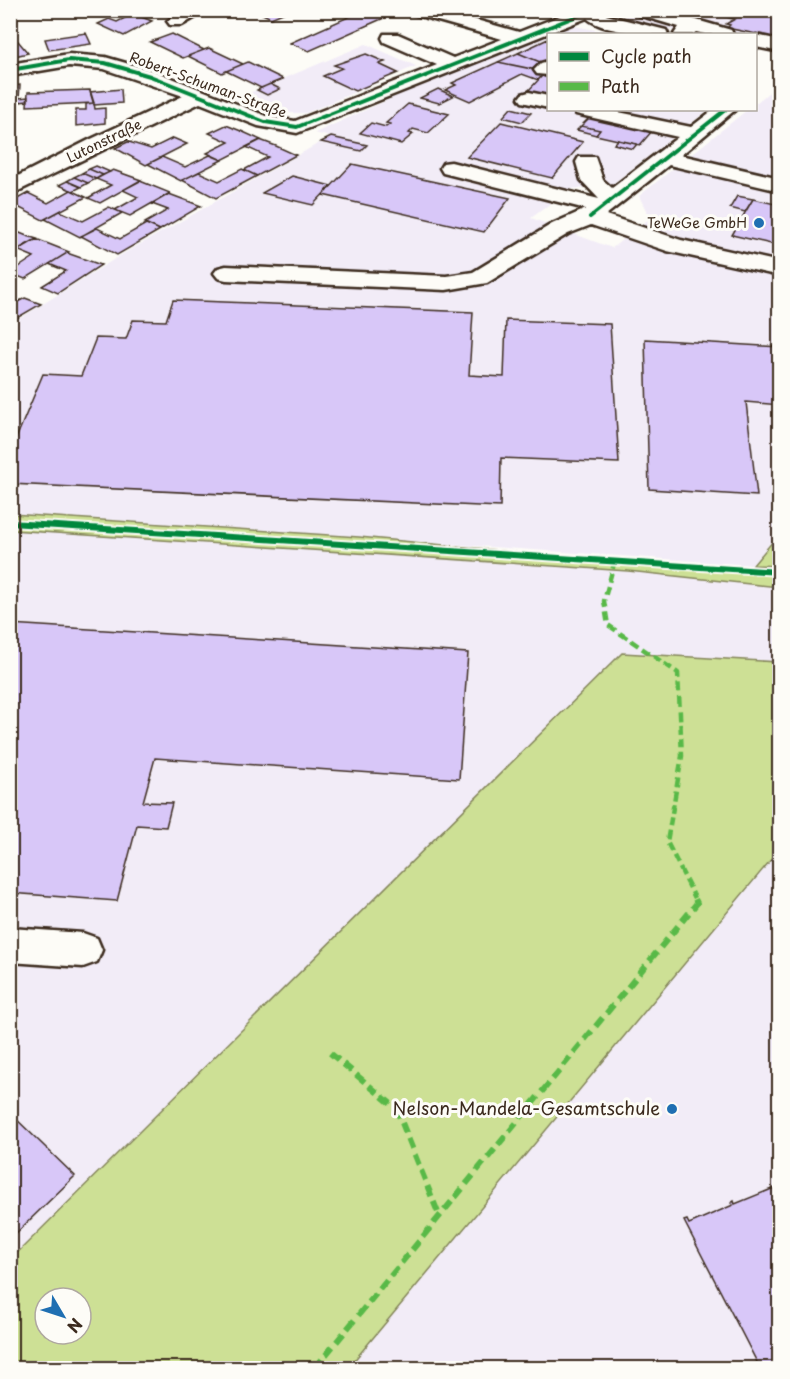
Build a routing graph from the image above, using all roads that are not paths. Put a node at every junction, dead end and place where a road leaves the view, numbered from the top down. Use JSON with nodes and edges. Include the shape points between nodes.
{"nodes":[{"id":1,"x":200,"y":10,"type":"edge"},
{"id":2,"x":419,"y":10,"type":"edge"},
{"id":3,"x":487,"y":10,"type":"edge"},
{"id":4,"x":593,"y":10,"type":"edge"},
{"id":5,"x":641,"y":10,"type":"edge"},
{"id":6,"x":176,"y":21,"type":"dead end"},
{"id":7,"x":470,"y":24,"type":"junction"},
{"id":8,"x":688,"y":30,"type":"edge"},
{"id":9,"x":621,"y":31,"type":"edge"},
{"id":10,"x":646,"y":33,"type":"edge"},
{"id":11,"x":715,"y":33,"type":"edge"},
{"id":12,"x":391,"y":38,"type":"dead end"},
{"id":13,"x":519,"y":38,"type":"junction"},
{"id":14,"x":757,"y":40,"type":"edge"},
{"id":15,"x":780,"y":46,"type":"edge"},
{"id":16,"x":453,"y":65,"type":"junction"},
{"id":17,"x":10,"y":70,"type":"edge"},
{"id":18,"x":199,"y":96,"type":"junction"},
{"id":19,"x":588,"y":111,"type":"edge"},
{"id":20,"x":724,"y":111,"type":"edge"},
{"id":21,"x":695,"y":134,"type":"junction"},
{"id":22,"x":665,"y":158,"type":"junction"},
{"id":23,"x":587,"y":162,"type":"dead end"},
{"id":24,"x":450,"y":168,"type":"dead end"},
{"id":25,"x":780,"y":185,"type":"edge"},
{"id":26,"x":10,"y":189,"type":"edge"},
{"id":27,"x":602,"y":208,"type":"junction"},
{"id":28,"x":780,"y":269,"type":"edge"},
{"id":29,"x":226,"y":273,"type":"dead end"},
{"id":30,"x":10,"y":945,"type":"edge"},
{"id":31,"x":83,"y":950,"type":"dead end"}],
"edges":[{"from":1,"to":6,"type":"street"},
{"from":2,"to":7,"type":"street"},
{"from":3,"to":7,"type":"street"},
{"from":4,"to":9,"type":"street","via":[[595,16]]},
{"from":4,"to":13,"type":"street","name":"Robert-Schuman-Straße"},
{"from":5,"to":8,"type":"street"},
{"from":7,"to":13,"type":"street"},
{"from":8,"to":11,"type":"street"},
{"from":9,"to":10,"type":"street"},
{"from":12,"to":16,"type":"street"},
{"from":13,"to":16,"type":"street","name":"Robert-Schuman-Straße"},
{"from":14,"to":15,"type":"street"},
{"from":16,"to":18,"type":"street","name":"Robert-Schuman-Straße","via":[[297,127],[265,122]]},
{"from":17,"to":18,"type":"street","name":"Robert-Schuman-Straße","via":[[49,62],[89,60],[132,70]]},
{"from":18,"to":26,"type":"street","name":"Lutonstraße"},
{"from":19,"to":21,"type":"street"},
{"from":20,"to":21,"type":"street"},
{"from":21,"to":22,"type":"street"},
{"from":22,"to":25,"type":"street"},
{"from":22,"to":27,"type":"street"},
{"from":23,"to":27,"type":"street"},
{"from":24,"to":27,"type":"street"},
{"from":27,"to":28,"type":"street","via":[[675,246]]},
{"from":27,"to":29,"type":"street","via":[[491,272],[464,281]]},
{"from":30,"to":31,"type":"street"}]}
